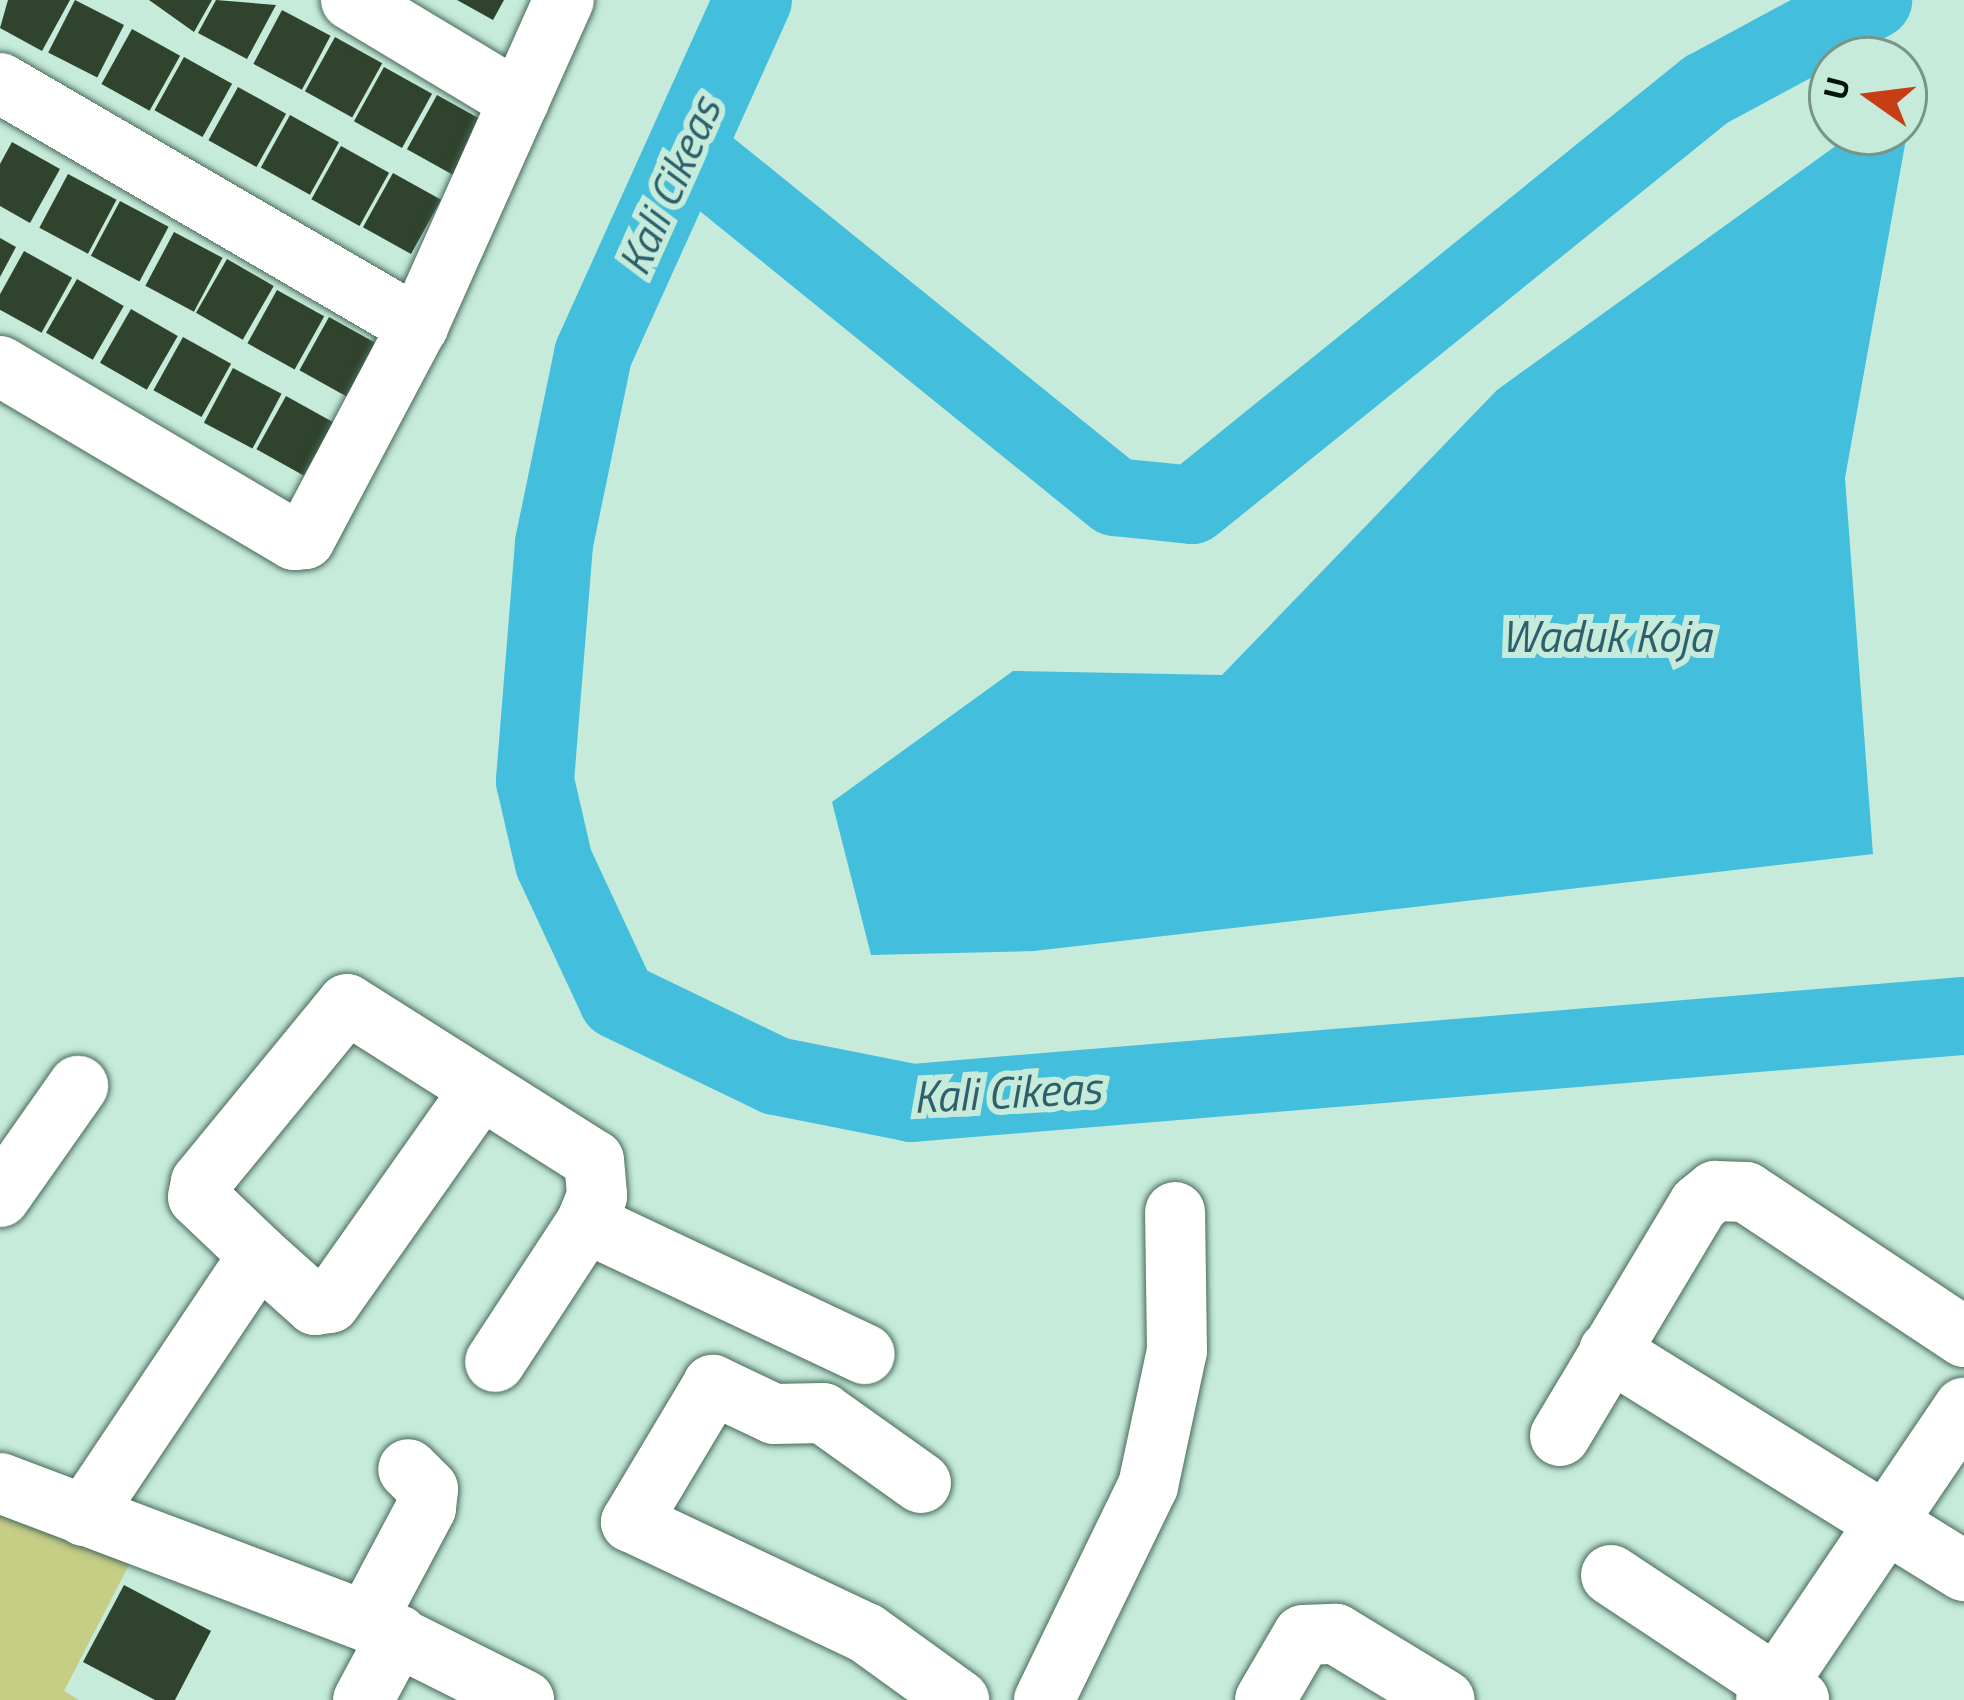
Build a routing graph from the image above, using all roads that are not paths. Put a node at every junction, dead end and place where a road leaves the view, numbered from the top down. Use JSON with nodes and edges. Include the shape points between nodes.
{"nodes":[{"id":1,"x":351,"y":0,"type":"edge"},
{"id":2,"x":564,"y":0,"type":"edge"},
{"id":3,"x":0,"y":83,"type":"edge"},
{"id":4,"x":518,"y":101,"type":"junction"},
{"id":5,"x":418,"y":326,"type":"junction"},
{"id":6,"x":0,"y":366,"type":"edge"},
{"id":7,"x":78,"y":1086,"type":"dead end"},
{"id":8,"x":480,"y":1090,"type":"junction"},
{"id":9,"x":0,"y":1197,"type":"edge"},
{"id":10,"x":1175,"y":1212,"type":"dead end"},
{"id":11,"x":586,"y":1222,"type":"junction"},
{"id":12,"x":259,"y":1255,"type":"junction"},
{"id":13,"x":1964,"y":1337,"type":"edge"},
{"id":14,"x":1609,"y":1351,"type":"junction"},
{"id":15,"x":865,"y":1354,"type":"dead end"},
{"id":16,"x":494,"y":1362,"type":"dead end"},
{"id":17,"x":1964,"y":1408,"type":"edge"},
{"id":18,"x":1560,"y":1436,"type":"dead end"},
{"id":19,"x":408,"y":1469,"type":"dead end"},
{"id":20,"x":0,"y":1483,"type":"edge"},
{"id":21,"x":921,"y":1483,"type":"dead end"},
{"id":22,"x":84,"y":1516,"type":"junction"},
{"id":23,"x":1883,"y":1521,"type":"junction"},
{"id":24,"x":1964,"y":1571,"type":"edge"},
{"id":25,"x":1612,"y":1575,"type":"dead end"},
{"id":26,"x":382,"y":1628,"type":"junction"},
{"id":27,"x":1780,"y":1695,"type":"edge"},
{"id":28,"x":363,"y":1700,"type":"edge"},
{"id":29,"x":524,"y":1700,"type":"edge"},
{"id":30,"x":959,"y":1700,"type":"edge"},
{"id":31,"x":1044,"y":1700,"type":"edge"},
{"id":32,"x":1265,"y":1700,"type":"edge"},
{"id":33,"x":1445,"y":1700,"type":"edge"}],
"edges":[{"from":1,"to":4,"type":"street"},
{"from":2,"to":4,"type":"street"},
{"from":3,"to":5,"type":"street"},
{"from":4,"to":5,"type":"street"},
{"from":5,"to":6,"type":"street","via":[[305,539],[294,540]]},
{"from":7,"to":9,"type":"street"},
{"from":8,"to":11,"type":"street","via":[[594,1160],[597,1196]]},
{"from":8,"to":12,"type":"street","via":[[330,1303],[315,1305]]},
{"from":8,"to":12,"type":"street","via":[[356,1006],[336,1009],[202,1182],[198,1197]]},
{"from":10,"to":31,"type":"street","via":[[1177,1351],[1148,1486]]},
{"from":11,"to":15,"type":"street"},
{"from":11,"to":16,"type":"street"},
{"from":12,"to":22,"type":"street"},
{"from":13,"to":14,"type":"street","via":[[1746,1192],[1727,1189],[1699,1204]]},
{"from":14,"to":18,"type":"street"},
{"from":14,"to":23,"type":"street"},
{"from":17,"to":23,"type":"street"},
{"from":19,"to":26,"type":"street","via":[[428,1489],[426,1508]]},
{"from":20,"to":22,"type":"street"},
{"from":21,"to":30,"type":"street","via":[[823,1413],[774,1414],[713,1385],[631,1522],[866,1634]]},
{"from":22,"to":26,"type":"street"},
{"from":23,"to":24,"type":"street"},
{"from":23,"to":27,"type":"street"},
{"from":25,"to":27,"type":"street"},
{"from":26,"to":28,"type":"street"},
{"from":26,"to":29,"type":"street"},
{"from":32,"to":33,"type":"street","via":[[1303,1635],[1336,1634]]}]}
